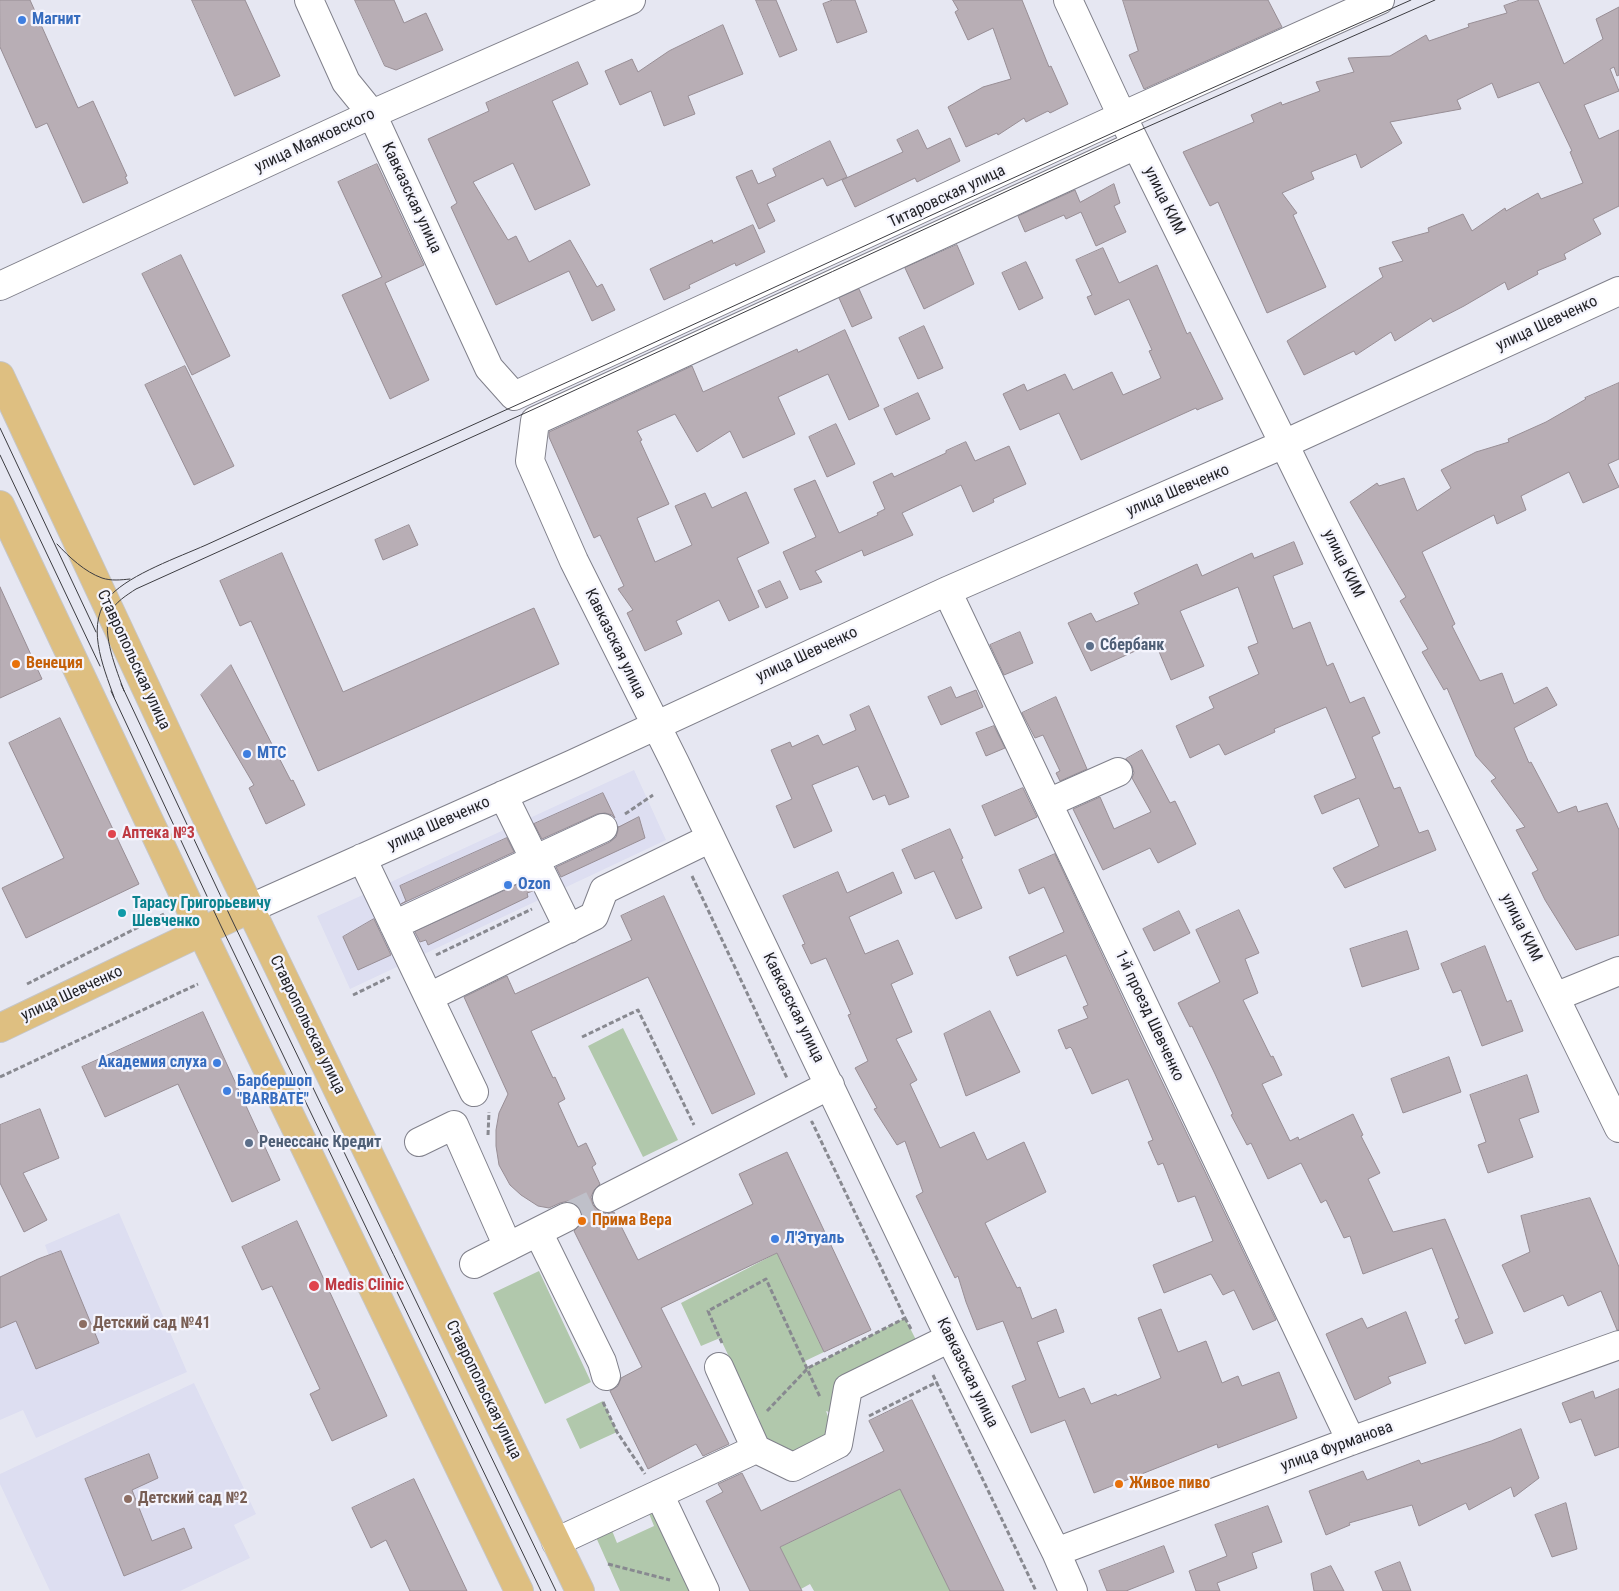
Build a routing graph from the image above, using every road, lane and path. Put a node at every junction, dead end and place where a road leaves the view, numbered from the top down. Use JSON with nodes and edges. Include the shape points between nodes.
{"nodes":[{"id":1,"x":309,"y":0,"type":"edge"},
{"id":2,"x":631,"y":0,"type":"edge"},
{"id":3,"x":1068,"y":0,"type":"edge"},
{"id":4,"x":1380,"y":0,"type":"edge"},
{"id":5,"x":372,"y":114,"type":"junction"},
{"id":6,"x":1122,"y":116,"type":"junction"},
{"id":7,"x":1136,"y":145,"type":"junction"},
{"id":8,"x":0,"y":286,"type":"edge"},
{"id":9,"x":1619,"y":291,"type":"edge"},
{"id":10,"x":0,"y":376,"type":"edge"},
{"id":11,"x":514,"y":396,"type":"joint"},
{"id":12,"x":536,"y":421,"type":"joint"},
{"id":13,"x":1284,"y":444,"type":"junction"},
{"id":14,"x":0,"y":505,"type":"edge"},
{"id":15,"x":947,"y":591,"type":"junction"},
{"id":16,"x":656,"y":725,"type":"junction"},
{"id":17,"x":1118,"y":772,"type":"dead end"},
{"id":18,"x":503,"y":795,"type":"junction"},
{"id":19,"x":653,"y":795,"type":"dead end"},
{"id":20,"x":1048,"y":803,"type":"junction"},
{"id":21,"x":603,"y":828,"type":"joint"},
{"id":22,"x":711,"y":838,"type":"junction"},
{"id":23,"x":681,"y":853,"type":"junction"},
{"id":24,"x":362,"y":858,"type":"junction"},
{"id":25,"x":534,"y":859,"type":"junction"},
{"id":26,"x":553,"y":898,"type":"junction"},
{"id":27,"x":250,"y":908,"type":"junction"},
{"id":28,"x":167,"y":913,"type":"dead end"},
{"id":29,"x":394,"y":925,"type":"junction"},
{"id":30,"x":569,"y":929,"type":"junction"},
{"id":31,"x":202,"y":932,"type":"junction"},
{"id":32,"x":414,"y":966,"type":"junction"},
{"id":33,"x":1619,"y":971,"type":"edge"},
{"id":34,"x":201,"y":982,"type":"dead end"},
{"id":35,"x":26,"y":984,"type":"dead end"},
{"id":36,"x":353,"y":995,"type":"dead end"},
{"id":37,"x":1555,"y":996,"type":"junction"},
{"id":38,"x":429,"y":997,"type":"junction"},
{"id":39,"x":0,"y":1028,"type":"edge"},
{"id":40,"x":582,"y":1037,"type":"dead end"},
{"id":41,"x":0,"y":1077,"type":"edge"},
{"id":42,"x":830,"y":1086,"type":"junction"},
{"id":43,"x":481,"y":1099,"type":"joint"},
{"id":44,"x":805,"y":1117,"type":"junction"},
{"id":45,"x":1619,"y":1128,"type":"edge"},
{"id":46,"x":488,"y":1136,"type":"dead end"},
{"id":47,"x":419,"y":1142,"type":"dead end"},
{"id":48,"x":705,"y":1149,"type":"junction"},
{"id":49,"x":615,"y":1187,"type":"tunnel mouth"},
{"id":50,"x":567,"y":1218,"type":"tunnel mouth"},
{"id":51,"x":538,"y":1232,"type":"junction"},
{"id":52,"x":508,"y":1247,"type":"junction"},
{"id":53,"x":474,"y":1264,"type":"dead end"},
{"id":54,"x":950,"y":1338,"type":"junction"},
{"id":55,"x":1619,"y":1345,"type":"edge"},
{"id":56,"x":721,"y":1357,"type":"joint"},
{"id":57,"x":808,"y":1368,"type":"junction"},
{"id":58,"x":606,"y":1376,"type":"joint"},
{"id":59,"x":765,"y":1413,"type":"dead end"},
{"id":60,"x":842,"y":1416,"type":"junction"},
{"id":61,"x":1352,"y":1441,"type":"junction"},
{"id":62,"x":756,"y":1449,"type":"junction"},
{"id":63,"x":662,"y":1493,"type":"junction"},
{"id":64,"x":556,"y":1542,"type":"junction"},
{"id":65,"x":1056,"y":1552,"type":"junction"},
{"id":66,"x":608,"y":1564,"type":"dead end"},
{"id":67,"x":678,"y":1582,"type":"dead end"},
{"id":68,"x":520,"y":1591,"type":"edge"},
{"id":69,"x":580,"y":1591,"type":"edge"},
{"id":70,"x":705,"y":1591,"type":"edge"},
{"id":71,"x":1036,"y":1591,"type":"edge"},
{"id":72,"x":1073,"y":1591,"type":"edge"}],
"edges":[{"from":1,"to":5,"type":"street","name":"Кавказская улица","via":[[346,82]]},
{"from":2,"to":5,"type":"street","name":"улица Маяковского"},
{"from":3,"to":6,"type":"street","name":"улица КИМ"},
{"from":4,"to":6,"type":"street","name":"Титаровская улица"},
{"from":5,"to":8,"type":"street","name":"улица Маяковского"},
{"from":5,"to":11,"type":"street","name":"Кавказская улица","via":[[489,368]]},
{"from":6,"to":7,"type":"street","name":"улица КИМ"},
{"from":6,"to":11,"type":"street","name":"Титаровская улица"},
{"from":7,"to":12,"type":"street","name":"Титаровская улица"},
{"from":7,"to":13,"type":"street","name":"улица КИМ"},
{"from":9,"to":13,"type":"street","name":"улица Шевченко"},
{"from":10,"to":27,"type":"main road","name":"Ставропольская улица"},
{"from":12,"to":16,"type":"street","name":"Кавказская улица","via":[[530,461],[574,561]]},
{"from":13,"to":15,"type":"street","name":"улица Шевченко"},
{"from":13,"to":37,"type":"street","name":"улица КИМ"},
{"from":14,"to":31,"type":"main road"},
{"from":15,"to":16,"type":"street","name":"улица Шевченко"},
{"from":15,"to":20,"type":"street","name":"1-й проезд Шевченко"},
{"from":16,"to":18,"type":"street","name":"улица Шевченко"},
{"from":16,"to":22,"type":"street","name":"Кавказская улица"},
{"from":17,"to":20,"type":"street"},
{"from":18,"to":24,"type":"street","name":"улица Шевченко"},
{"from":18,"to":25,"type":"street"},
{"from":19,"to":21,"type":"path"},
{"from":20,"to":61,"type":"street","name":"1-й проезд Шевченко"},
{"from":21,"to":25,"type":"street"},
{"from":22,"to":23,"type":"street"},
{"from":22,"to":42,"type":"street","name":"Кавказская улица"},
{"from":23,"to":30,"type":"street","via":[[604,890],[594,916]]},
{"from":23,"to":44,"type":"path"},
{"from":24,"to":27,"type":"street","name":"улица Шевченко"},
{"from":24,"to":29,"type":"street"},
{"from":25,"to":26,"type":"street"},
{"from":25,"to":29,"type":"street"},
{"from":26,"to":30,"type":"street"},
{"from":26,"to":32,"type":"path"},
{"from":27,"to":31,"type":"main road","name":"улица Шевченко"},
{"from":27,"to":64,"type":"main road","name":"Ставропольская улица"},
{"from":28,"to":35,"type":"path"},
{"from":29,"to":32,"type":"street"},
{"from":30,"to":38,"type":"street"},
{"from":31,"to":39,"type":"main road","name":"улица Шевченко"},
{"from":31,"to":68,"type":"main road"},
{"from":32,"to":36,"type":"path"},
{"from":32,"to":38,"type":"street"},
{"from":33,"to":37,"type":"street"},
{"from":34,"to":41,"type":"path"},
{"from":37,"to":45,"type":"street","name":"улица КИМ"},
{"from":38,"to":43,"type":"street"},
{"from":40,"to":48,"type":"path","via":[[638,1010]]},
{"from":42,"to":44,"type":"street"},
{"from":42,"to":54,"type":"street","name":"Кавказская улица"},
{"from":43,"to":46,"type":"path"},
{"from":44,"to":48,"type":"street"},
{"from":44,"to":57,"type":"path","via":[[905,1318]]},
{"from":47,"to":52,"type":"street","via":[[454,1125]]},
{"from":48,"to":49,"type":"street"},
{"from":50,"to":51,"type":"street"},
{"from":51,"to":52,"type":"street"},
{"from":51,"to":58,"type":"street"},
{"from":52,"to":53,"type":"street"},
{"from":54,"to":60,"type":"street","via":[[848,1388]]},
{"from":54,"to":65,"type":"street","name":"Кавказская улица"},
{"from":55,"to":61,"type":"street","name":"улица Фурманова"},
{"from":56,"to":57,"type":"path","via":[[708,1311],[766,1279]]},
{"from":56,"to":62,"type":"street"},
{"from":57,"to":59,"type":"path"},
{"from":57,"to":60,"type":"path","via":[[826,1411]]},
{"from":58,"to":63,"type":"path","via":[[603,1401],[617,1432],[644,1473]]},
{"from":60,"to":62,"type":"street","via":[[838,1444],[793,1467]]},
{"from":60,"to":71,"type":"path","via":[[858,1421],[936,1382]]},
{"from":61,"to":65,"type":"street","name":"улица Фурманова"},
{"from":62,"to":63,"type":"street"},
{"from":63,"to":64,"type":"street"},
{"from":63,"to":70,"type":"street"},
{"from":64,"to":69,"type":"main road","name":"Ставропольская улица"},
{"from":65,"to":72,"type":"street","name":"Кавказская улица"},
{"from":66,"to":67,"type":"path"}]}
